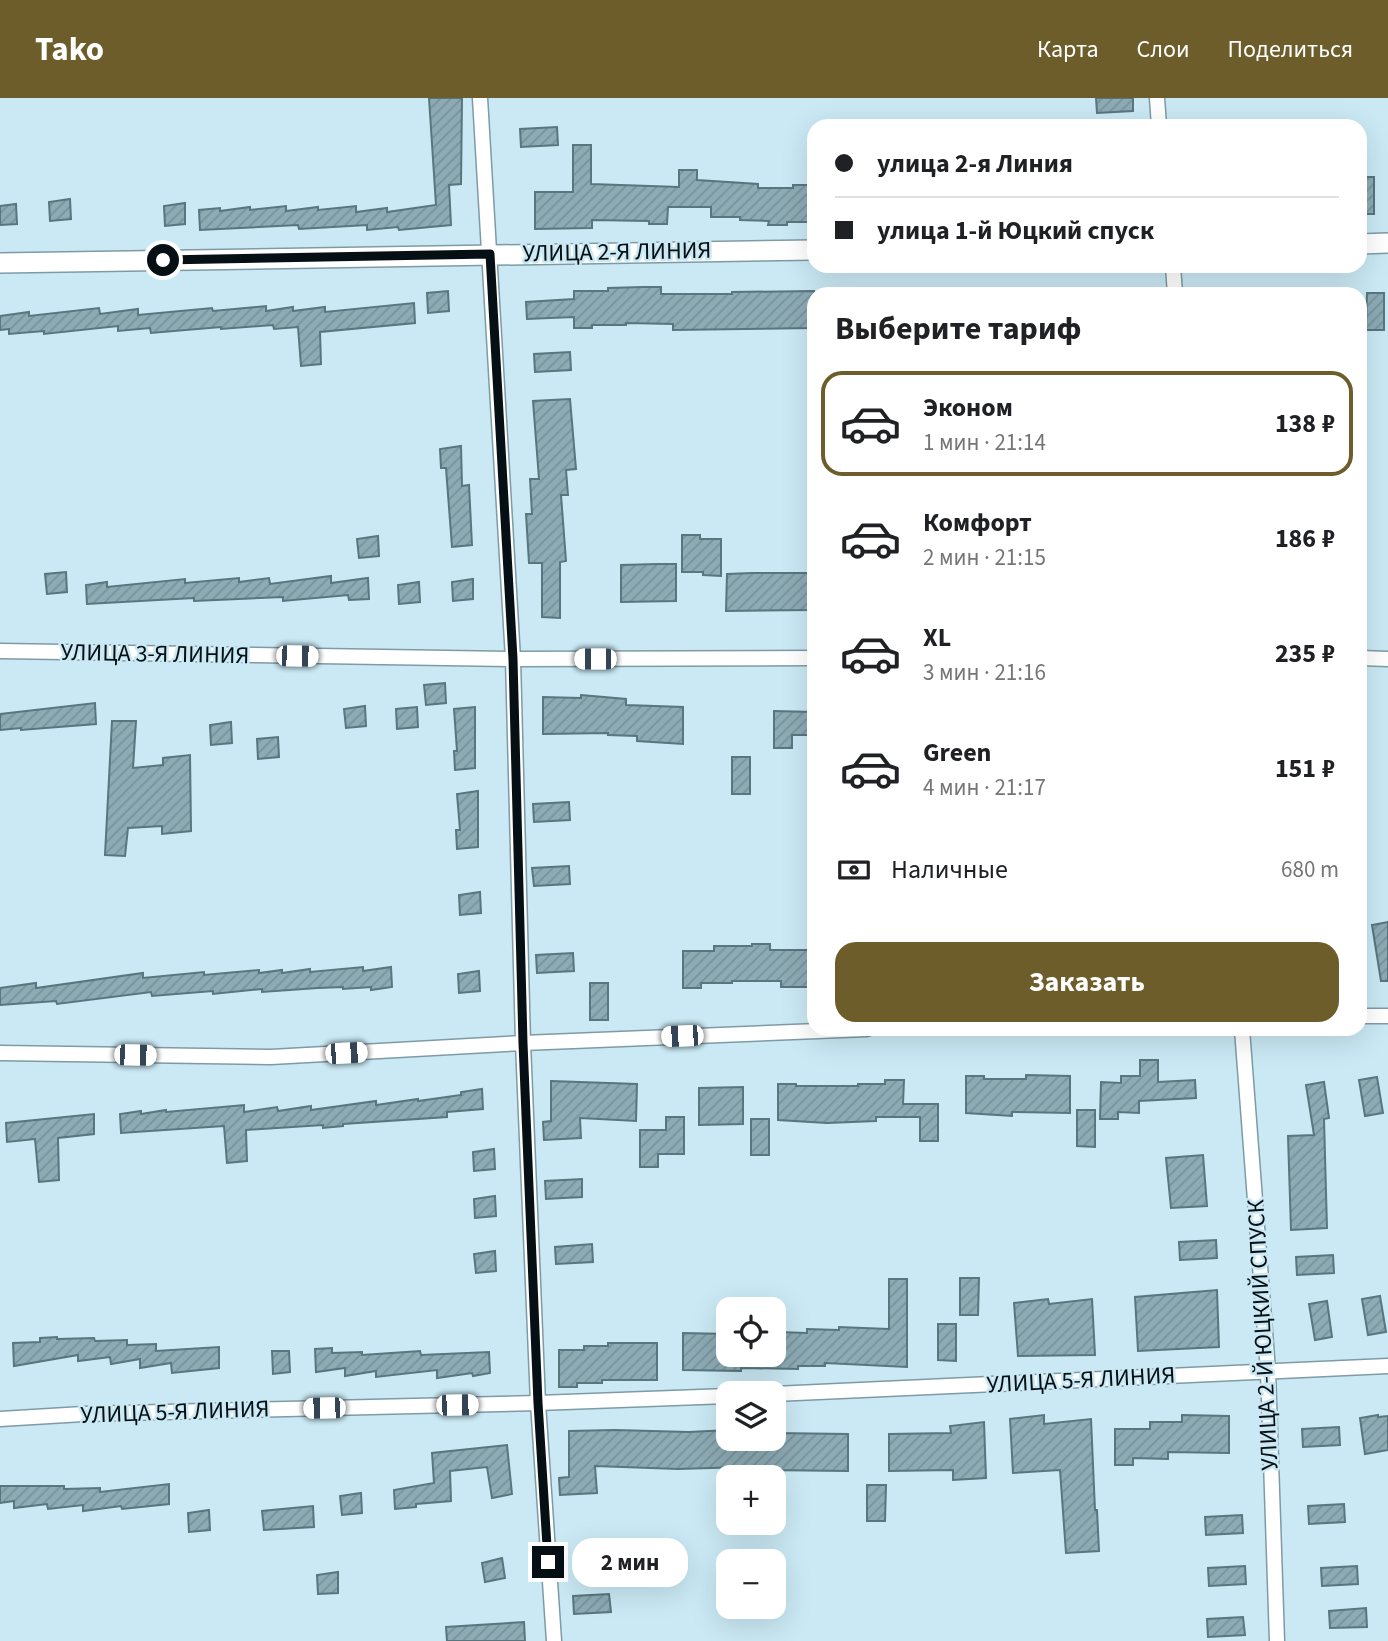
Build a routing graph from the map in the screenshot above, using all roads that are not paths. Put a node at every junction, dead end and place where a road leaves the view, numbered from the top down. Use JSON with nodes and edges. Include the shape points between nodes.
{"nodes":[{"id":1,"x":480,"y":98,"type":"edge"},
{"id":2,"x":1157,"y":98,"type":"edge"},
{"id":3,"x":1158,"y":119,"type":"edge"},
{"id":4,"x":1388,"y":243,"type":"edge"},
{"id":5,"x":1367,"y":244,"type":"edge"},
{"id":6,"x":807,"y":250,"type":"edge"},
{"id":7,"x":490,"y":254,"type":"junction"},
{"id":8,"x":0,"y":263,"type":"edge"},
{"id":9,"x":0,"y":651,"type":"edge"},
{"id":10,"x":807,"y":658,"type":"edge"},
{"id":11,"x":1367,"y":658,"type":"edge"},
{"id":12,"x":513,"y":659,"type":"junction"},
{"id":13,"x":1388,"y":659,"type":"edge"},
{"id":14,"x":1367,"y":1016,"type":"edge"},
{"id":15,"x":1388,"y":1016,"type":"edge"},
{"id":16,"x":807,"y":1031,"type":"edge"},
{"id":17,"x":1243,"y":1036,"type":"edge"},
{"id":18,"x":523,"y":1043,"type":"junction"},
{"id":19,"x":0,"y":1053,"type":"edge"},
{"id":20,"x":1388,"y":1366,"type":"edge"},
{"id":21,"x":1268,"y":1371,"type":"junction"},
{"id":22,"x":786,"y":1393,"type":"edge"},
{"id":23,"x":716,"y":1396,"type":"edge"},
{"id":24,"x":538,"y":1403,"type":"junction"},
{"id":25,"x":0,"y":1419,"type":"edge"},
{"id":26,"x":554,"y":1641,"type":"edge"},
{"id":27,"x":1277,"y":1641,"type":"edge"}],
"edges":[{"from":1,"to":7,"type":"street"},
{"from":2,"to":3,"type":"street"},
{"from":4,"to":5,"type":"street"},
{"from":6,"to":7,"type":"street","name":"УЛИЦА 2-Я ЛИНИЯ"},
{"from":7,"to":8,"type":"street","name":"УЛИЦА 2-Я ЛИНИЯ"},
{"from":7,"to":12,"type":"street"},
{"from":9,"to":12,"type":"street","name":"УЛИЦА 3-Я ЛИНИЯ"},
{"from":10,"to":12,"type":"street","name":"УЛИЦА 3-Я ЛИНИЯ"},
{"from":11,"to":13,"type":"street"},
{"from":12,"to":18,"type":"street"},
{"from":14,"to":15,"type":"street"},
{"from":16,"to":18,"type":"street"},
{"from":17,"to":21,"type":"street","name":"УЛИЦА 2-Й ЮЦКИЙ СПУСК"},
{"from":18,"to":19,"type":"street","via":[[271,1057]]},
{"from":18,"to":24,"type":"street"},
{"from":20,"to":21,"type":"street","name":"УЛИЦА 5-Я ЛИНИЯ"},
{"from":21,"to":22,"type":"street","name":"УЛИЦА 5-Я ЛИНИЯ"},
{"from":21,"to":27,"type":"street","name":"УЛИЦА 2-Й ЮЦКИЙ СПУСК"},
{"from":23,"to":24,"type":"street","name":"УЛИЦА 5-Я ЛИНИЯ"},
{"from":24,"to":25,"type":"street","name":"УЛИЦА 5-Я ЛИНИЯ"},
{"from":24,"to":26,"type":"street"}]}
